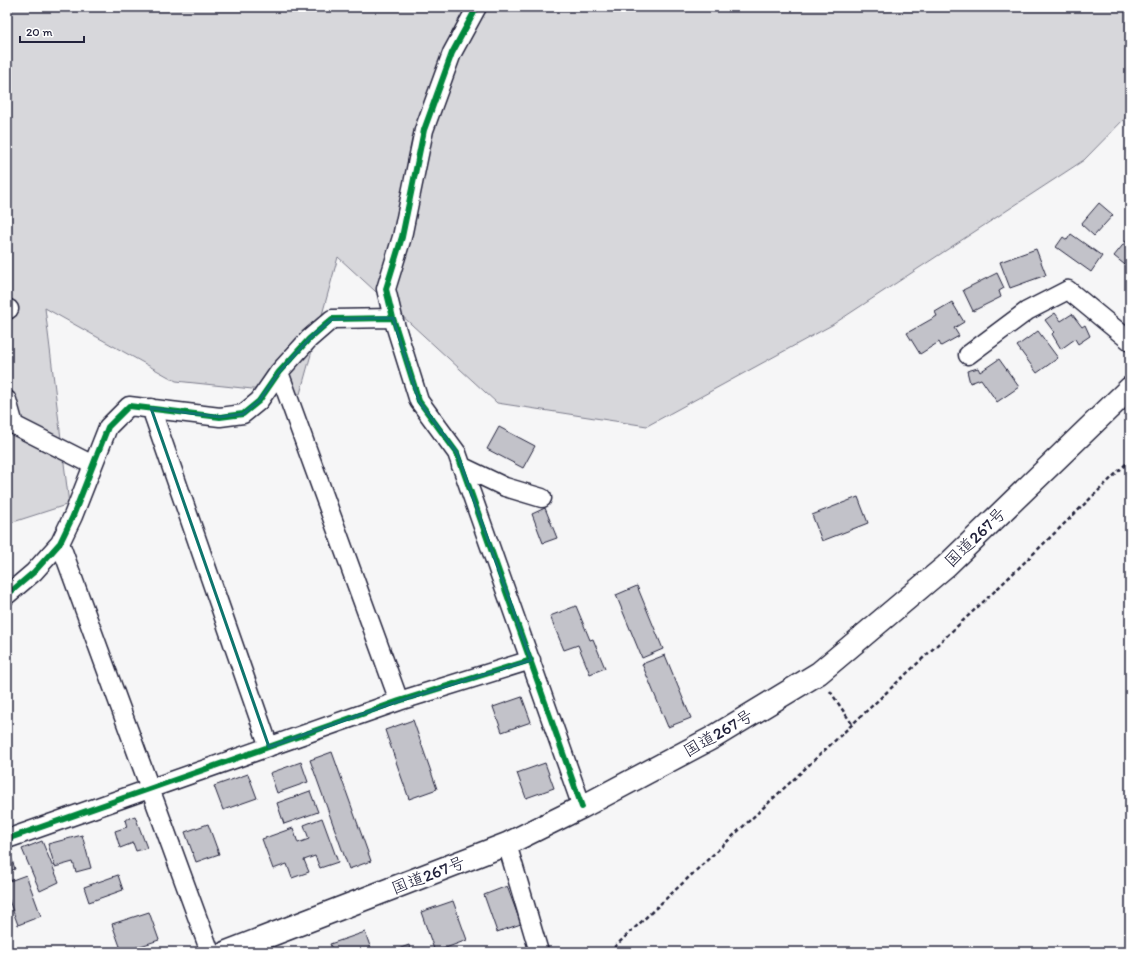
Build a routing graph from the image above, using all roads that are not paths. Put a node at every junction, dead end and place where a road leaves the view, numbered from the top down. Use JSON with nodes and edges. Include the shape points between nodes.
{"nodes":[{"id":1,"x":477,"y":7,"type":"edge"},
{"id":2,"x":393,"y":318,"type":"junction"},
{"id":3,"x":1130,"y":341,"type":"edge"},
{"id":4,"x":968,"y":355,"type":"dead end"},
{"id":5,"x":279,"y":372,"type":"junction"},
{"id":6,"x":1130,"y":388,"type":"edge"},
{"id":7,"x":7,"y":400,"type":"edge"},
{"id":8,"x":151,"y":408,"type":"junction"},
{"id":9,"x":93,"y":465,"type":"junction"},
{"id":10,"x":461,"y":466,"type":"junction"},
{"id":11,"x":542,"y":498,"type":"dead end"},
{"id":12,"x":60,"y":543,"type":"junction"},
{"id":13,"x":7,"y":595,"type":"edge"},
{"id":14,"x":531,"y":660,"type":"junction"},
{"id":15,"x":398,"y":701,"type":"junction"},
{"id":16,"x":269,"y":747,"type":"junction"},
{"id":17,"x":151,"y":789,"type":"junction"},
{"id":18,"x":582,"y":807,"type":"junction"},
{"id":19,"x":7,"y":840,"type":"edge"},
{"id":20,"x":507,"y":844,"type":"junction"},
{"id":21,"x":210,"y":952,"type":"edge"},
{"id":22,"x":227,"y":952,"type":"edge"},
{"id":23,"x":539,"y":952,"type":"edge"}],
"edges":[{"from":1,"to":2,"type":"street","via":[[452,52],[424,130],[402,237],[386,289]]},
{"from":2,"to":5,"type":"street","via":[[332,319],[309,339]]},
{"from":2,"to":10,"type":"street","via":[[420,401],[457,453]]},
{"from":3,"to":4,"type":"street","via":[[1068,290],[1027,311]]},
{"from":5,"to":8,"type":"street","via":[[258,402],[243,414],[220,416]]},
{"from":5,"to":15,"type":"street"},
{"from":6,"to":18,"type":"highway","name":"国道267号","via":[[946,566],[819,673],[712,738]]},
{"from":7,"to":9,"type":"street","via":[[14,425]]},
{"from":8,"to":9,"type":"street","via":[[129,406],[108,427]]},
{"from":8,"to":16,"type":"street"},
{"from":9,"to":12,"type":"street"},
{"from":10,"to":11,"type":"street","via":[[505,487]]},
{"from":10,"to":14,"type":"street"},
{"from":12,"to":13,"type":"street","via":[[34,572]]},
{"from":12,"to":17,"type":"street"},
{"from":14,"to":15,"type":"street"},
{"from":14,"to":18,"type":"street"},
{"from":15,"to":16,"type":"street"},
{"from":16,"to":17,"type":"street"},
{"from":17,"to":19,"type":"street"},
{"from":17,"to":21,"type":"street"},
{"from":18,"to":20,"type":"highway","name":"国道267号"},
{"from":20,"to":22,"type":"highway","name":"国道267号"},
{"from":20,"to":23,"type":"street"}]}
